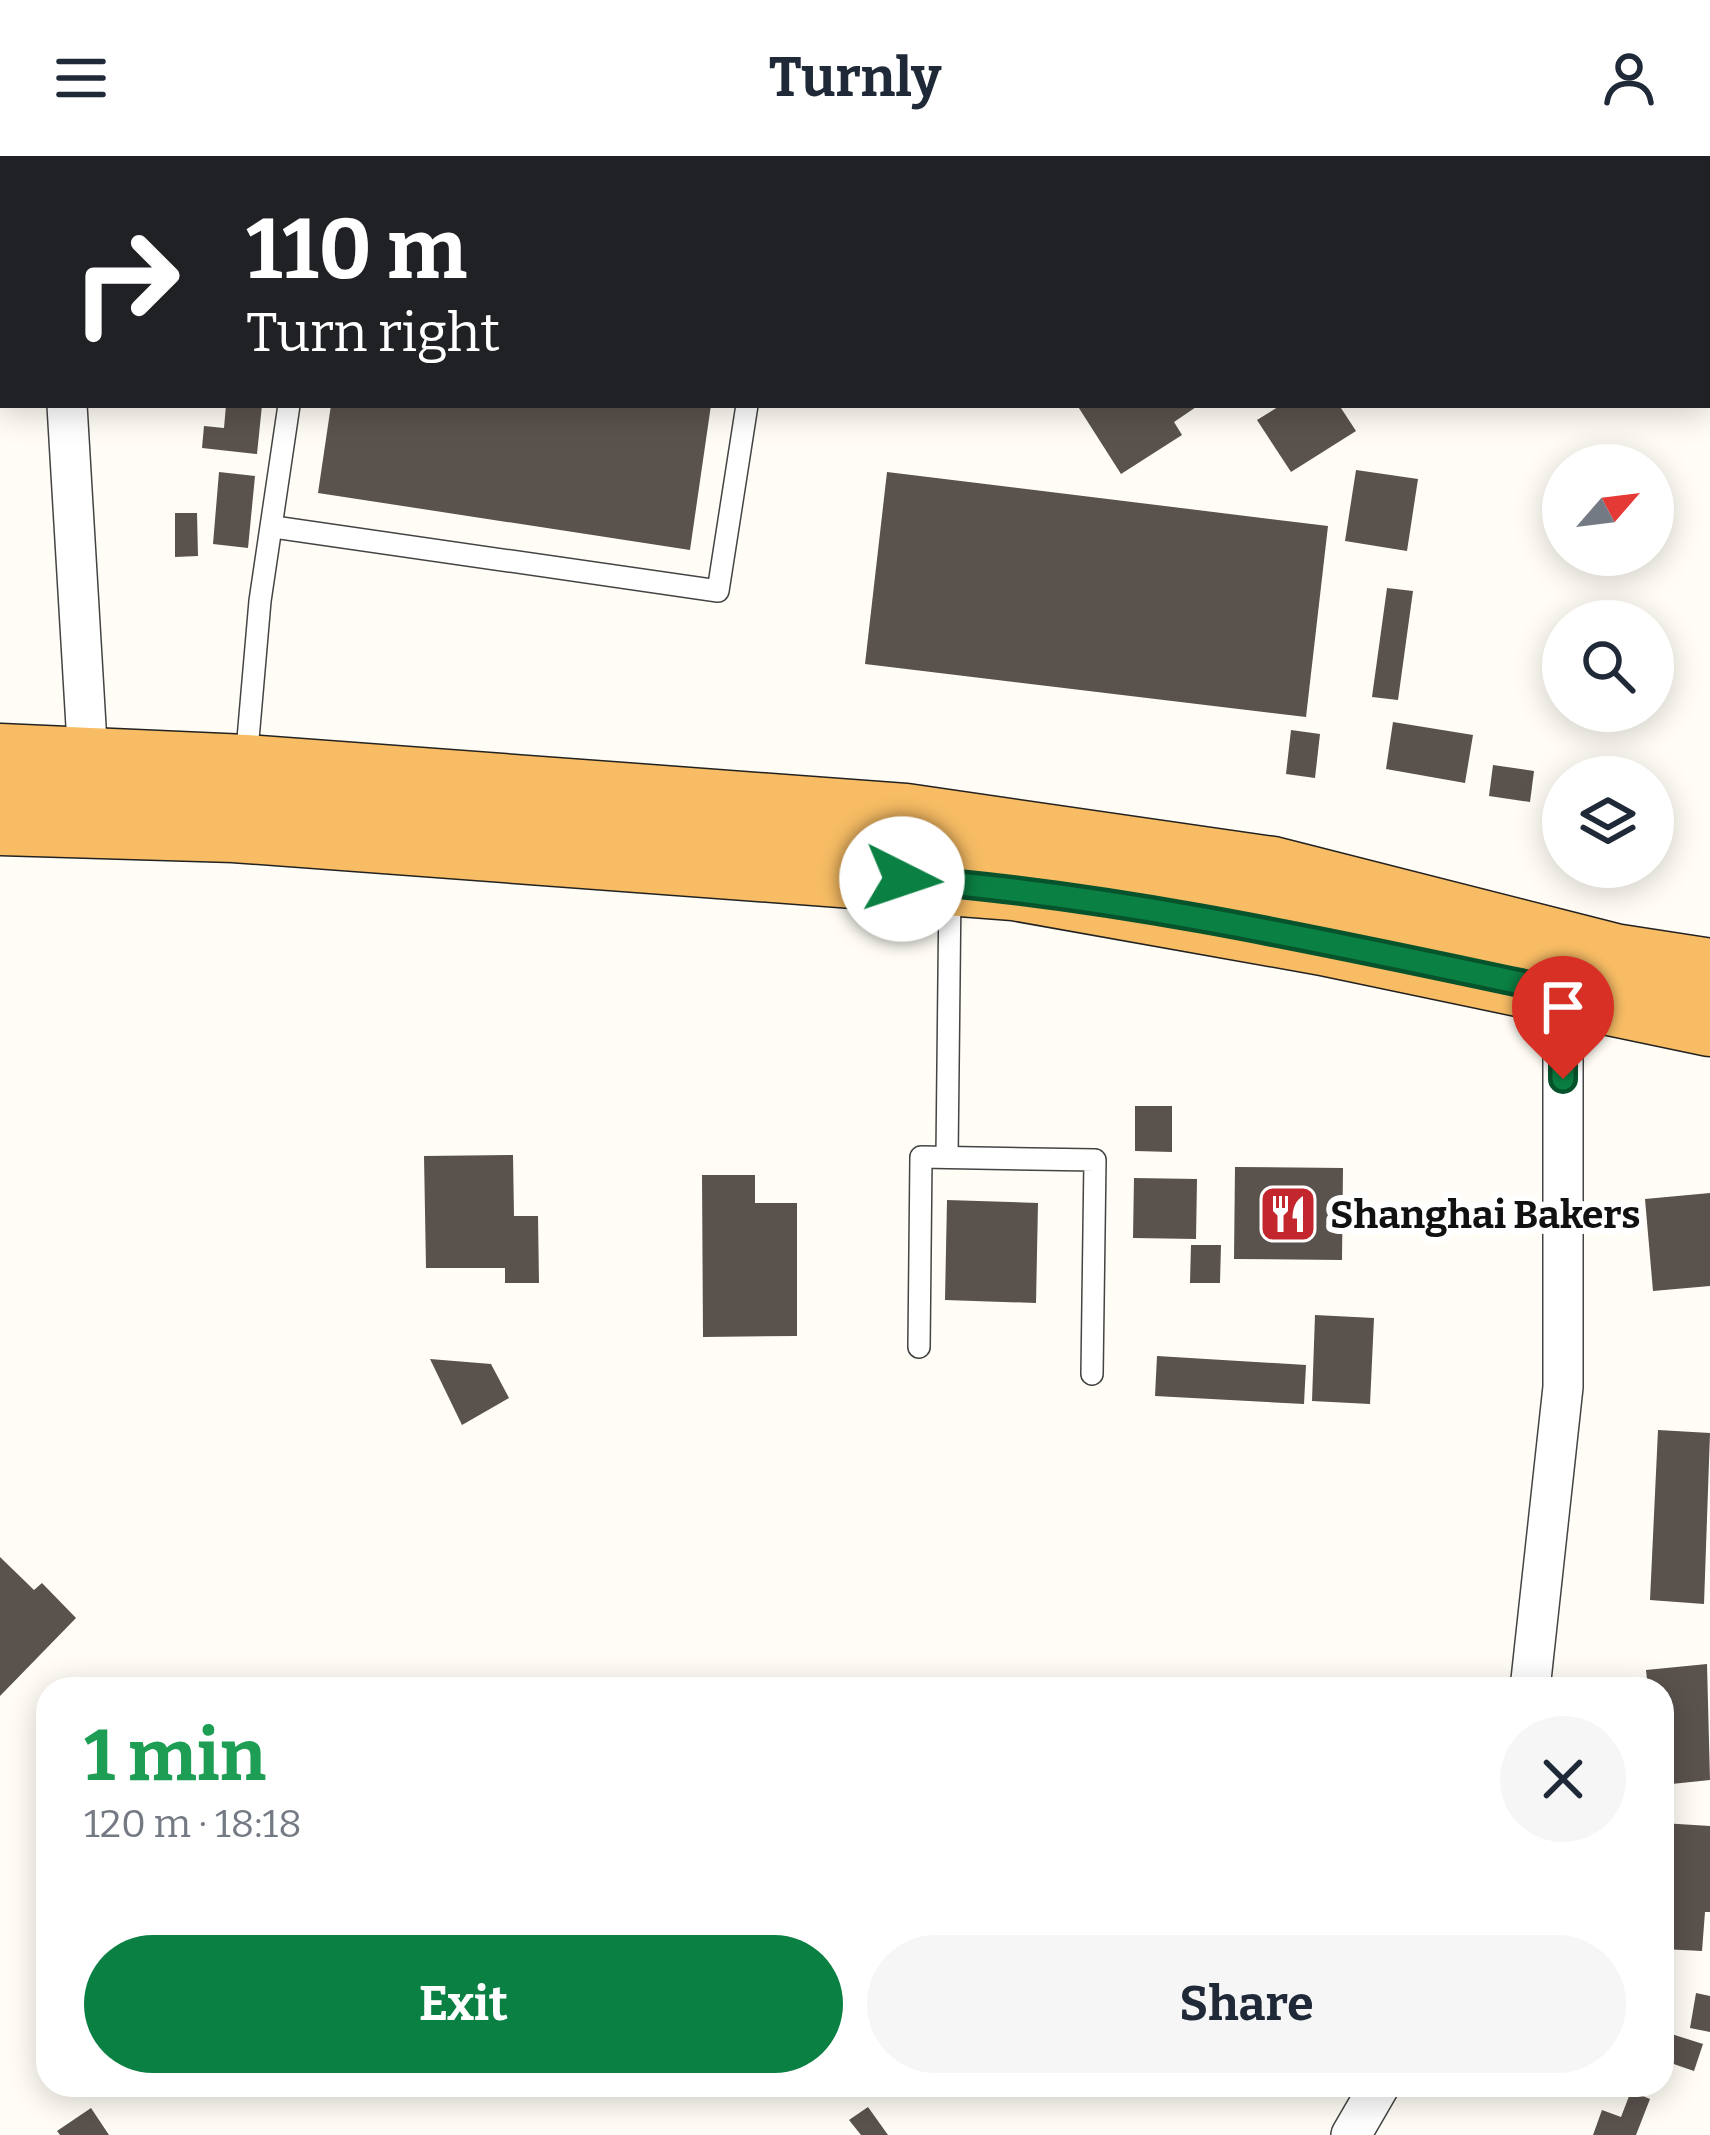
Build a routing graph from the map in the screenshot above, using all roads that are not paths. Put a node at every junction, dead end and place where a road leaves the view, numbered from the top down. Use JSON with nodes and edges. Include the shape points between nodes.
{"nodes":[{"id":1,"x":67,"y":408,"type":"edge"},
{"id":2,"x":289,"y":408,"type":"edge"},
{"id":3,"x":747,"y":408,"type":"edge"},
{"id":4,"x":274,"y":527,"type":"junction"},
{"id":5,"x":0,"y":757,"type":"edge"},
{"id":6,"x":88,"y":760,"type":"junction"},
{"id":7,"x":246,"y":768,"type":"junction"},
{"id":8,"x":0,"y":822,"type":"edge"},
{"id":9,"x":950,"y":882,"type":"junction"},
{"id":10,"x":1710,"y":972,"type":"edge"},
{"id":11,"x":1563,"y":992,"type":"junction"},
{"id":12,"x":1710,"y":1023,"type":"edge"},
{"id":13,"x":947,"y":1157,"type":"junction"},
{"id":14,"x":919,"y":1347,"type":"dead end"},
{"id":15,"x":1092,"y":1374,"type":"dead end"},
{"id":16,"x":1531,"y":1677,"type":"edge"},
{"id":17,"x":1373,"y":2097,"type":"edge"},
{"id":18,"x":1351,"y":2135,"type":"edge"}],
"edges":[{"from":1,"to":6,"type":"street"},
{"from":2,"to":4,"type":"lane"},
{"from":3,"to":4,"type":"lane","via":[[718,591]]},
{"from":4,"to":7,"type":"lane"},
{"from":5,"to":6,"type":"highway"},
{"from":6,"to":7,"type":"highway"},
{"from":7,"to":10,"type":"highway","via":[[905,817],[1272,870],[1614,957]]},
{"from":8,"to":9,"type":"highway","via":[[234,829]]},
{"from":9,"to":11,"type":"highway","via":[[1166,911]]},
{"from":9,"to":13,"type":"lane"},
{"from":11,"to":12,"type":"highway"},
{"from":11,"to":16,"type":"street","via":[[1563,1387]]},
{"from":13,"to":14,"type":"lane","via":[[921,1156]]},
{"from":13,"to":15,"type":"lane","via":[[1094,1160]]},
{"from":17,"to":18,"type":"street"}]}
